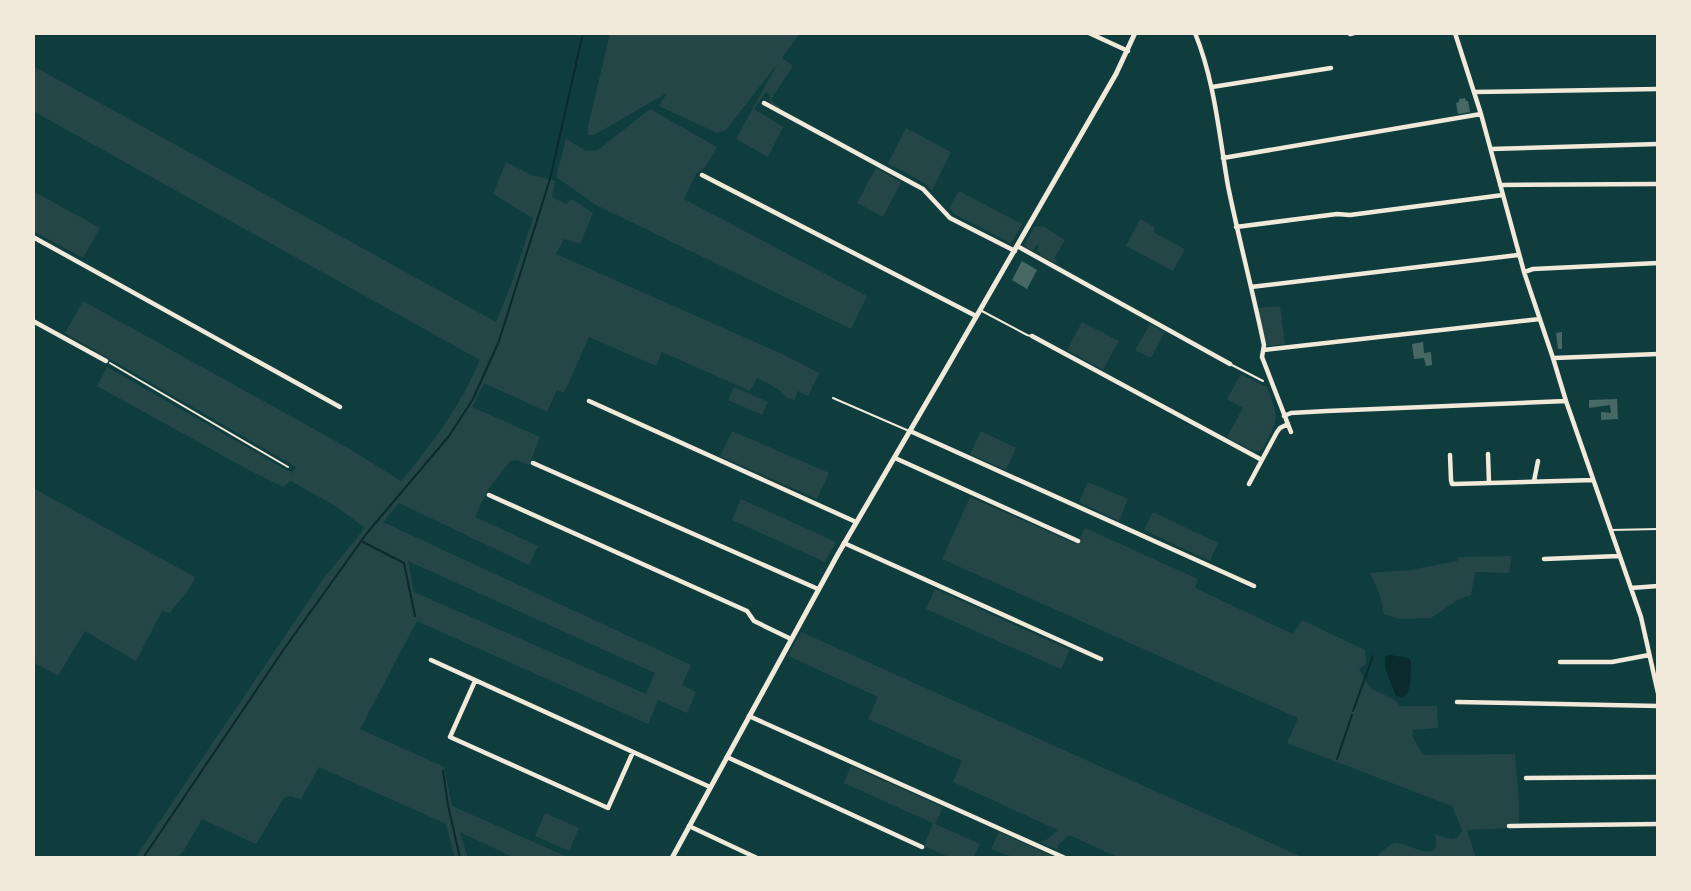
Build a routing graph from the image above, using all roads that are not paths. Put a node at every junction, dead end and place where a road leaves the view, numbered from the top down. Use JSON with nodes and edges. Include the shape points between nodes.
{"nodes":[{"id":1,"x":1089,"y":33,"type":"edge"},
{"id":2,"x":1135,"y":33,"type":"edge"},
{"id":3,"x":1195,"y":33,"type":"edge"},
{"id":4,"x":1455,"y":33,"type":"edge"},
{"id":5,"x":1128,"y":51,"type":"junction"},
{"id":6,"x":1331,"y":68,"type":"dead end"},
{"id":7,"x":1211,"y":87,"type":"junction"},
{"id":8,"x":1658,"y":89,"type":"edge"},
{"id":9,"x":1474,"y":92,"type":"junction"},
{"id":10,"x":764,"y":103,"type":"dead end"},
{"id":11,"x":1481,"y":114,"type":"junction"},
{"id":12,"x":1658,"y":144,"type":"edge"},
{"id":13,"x":1491,"y":149,"type":"junction"},
{"id":14,"x":1223,"y":158,"type":"junction"},
{"id":15,"x":702,"y":175,"type":"dead end"},
{"id":16,"x":1658,"y":184,"type":"edge"},
{"id":17,"x":1500,"y":185,"type":"junction"},
{"id":18,"x":1503,"y":195,"type":"junction"},
{"id":19,"x":1236,"y":227,"type":"junction"},
{"id":20,"x":33,"y":236,"type":"edge"},
{"id":21,"x":1016,"y":249,"type":"junction"},
{"id":22,"x":1518,"y":255,"type":"junction"},
{"id":23,"x":1658,"y":263,"type":"edge"},
{"id":24,"x":1524,"y":272,"type":"junction"},
{"id":25,"x":1251,"y":287,"type":"junction"},
{"id":26,"x":978,"y":313,"type":"junction"},
{"id":27,"x":1540,"y":319,"type":"junction"},
{"id":28,"x":33,"y":321,"type":"edge"},
{"id":29,"x":1032,"y":336,"type":"joint"},
{"id":30,"x":1264,"y":350,"type":"junction"},
{"id":31,"x":1658,"y":354,"type":"edge"},
{"id":32,"x":1553,"y":358,"type":"junction"},
{"id":33,"x":106,"y":361,"type":"road end"},
{"id":34,"x":1230,"y":364,"type":"joint"},
{"id":35,"x":1264,"y":381,"type":"dead end"},
{"id":36,"x":833,"y":398,"type":"dead end"},
{"id":37,"x":589,"y":401,"type":"dead end"},
{"id":38,"x":1566,"y":401,"type":"junction"},
{"id":39,"x":341,"y":407,"type":"dead end"},
{"id":40,"x":1284,"y":416,"type":"junction"},
{"id":41,"x":1287,"y":424,"type":"junction"},
{"id":42,"x":910,"y":431,"type":"junction"},
{"id":43,"x":1291,"y":432,"type":"dead end"},
{"id":44,"x":1488,"y":454,"type":"dead end"},
{"id":45,"x":1450,"y":456,"type":"dead end"},
{"id":46,"x":895,"y":458,"type":"junction"},
{"id":47,"x":1262,"y":460,"type":"junction"},
{"id":48,"x":1538,"y":461,"type":"dead end"},
{"id":49,"x":533,"y":463,"type":"dead end"},
{"id":50,"x":1593,"y":480,"type":"junction"},
{"id":51,"x":1534,"y":481,"type":"junction"},
{"id":52,"x":1489,"y":483,"type":"junction"},
{"id":53,"x":1249,"y":484,"type":"dead end"},
{"id":54,"x":489,"y":495,"type":"dead end"},
{"id":55,"x":856,"y":522,"type":"junction"},
{"id":56,"x":1658,"y":528,"type":"edge"},
{"id":57,"x":1610,"y":530,"type":"junction"},
{"id":58,"x":1078,"y":541,"type":"dead end"},
{"id":59,"x":844,"y":543,"type":"junction"},
{"id":60,"x":1619,"y":555,"type":"junction"},
{"id":61,"x":1544,"y":559,"type":"dead end"},
{"id":62,"x":1254,"y":586,"type":"dead end"},
{"id":63,"x":1658,"y":586,"type":"edge"},
{"id":64,"x":1631,"y":587,"type":"junction"},
{"id":65,"x":818,"y":589,"type":"junction"},
{"id":66,"x":791,"y":639,"type":"junction"},
{"id":67,"x":1649,"y":655,"type":"junction"},
{"id":68,"x":1101,"y":659,"type":"dead end"},
{"id":69,"x":431,"y":660,"type":"dead end"},
{"id":70,"x":1560,"y":662,"type":"dead end"},
{"id":71,"x":475,"y":681,"type":"junction"},
{"id":72,"x":1658,"y":693,"type":"edge"},
{"id":73,"x":1457,"y":702,"type":"dead end"},
{"id":74,"x":1658,"y":706,"type":"edge"},
{"id":75,"x":749,"y":716,"type":"junction"},
{"id":76,"x":632,"y":752,"type":"junction"},
{"id":77,"x":727,"y":757,"type":"junction"},
{"id":78,"x":1658,"y":777,"type":"edge"},
{"id":79,"x":1526,"y":778,"type":"dead end"},
{"id":80,"x":710,"y":787,"type":"junction"},
{"id":81,"x":1658,"y":824,"type":"edge"},
{"id":82,"x":689,"y":826,"type":"junction"},
{"id":83,"x":1509,"y":826,"type":"dead end"},
{"id":84,"x":922,"y":846,"type":"dead end"},
{"id":85,"x":672,"y":858,"type":"edge"},
{"id":86,"x":757,"y":858,"type":"edge"},
{"id":87,"x":1065,"y":858,"type":"edge"}],
"edges":[{"from":1,"to":5,"type":"street"},
{"from":2,"to":5,"type":"street"},
{"from":3,"to":7,"type":"street"},
{"from":4,"to":9,"type":"street"},
{"from":5,"to":21,"type":"street"},
{"from":6,"to":7,"type":"street"},
{"from":7,"to":14,"type":"street"},
{"from":8,"to":9,"type":"street"},
{"from":9,"to":11,"type":"street"},
{"from":10,"to":21,"type":"street","via":[[923,189],[950,218]]},
{"from":11,"to":13,"type":"street"},
{"from":11,"to":14,"type":"street"},
{"from":12,"to":13,"type":"street"},
{"from":13,"to":17,"type":"street"},
{"from":14,"to":19,"type":"street"},
{"from":15,"to":26,"type":"street"},
{"from":16,"to":17,"type":"street"},
{"from":17,"to":18,"type":"street"},
{"from":18,"to":19,"type":"street"},
{"from":18,"to":22,"type":"street"},
{"from":19,"to":25,"type":"street"},
{"from":20,"to":39,"type":"street"},
{"from":21,"to":26,"type":"street"},
{"from":21,"to":34,"type":"street"},
{"from":22,"to":24,"type":"street"},
{"from":22,"to":25,"type":"street"},
{"from":23,"to":24,"type":"street"},
{"from":24,"to":27,"type":"street"},
{"from":25,"to":30,"type":"street"},
{"from":26,"to":29,"type":"lane"},
{"from":26,"to":42,"type":"street"},
{"from":27,"to":30,"type":"street"},
{"from":27,"to":32,"type":"street"},
{"from":28,"to":33,"type":"street"},
{"from":29,"to":47,"type":"street"},
{"from":30,"to":40,"type":"street","via":[[1262,357]]},
{"from":31,"to":32,"type":"street"},
{"from":32,"to":38,"type":"street"},
{"from":34,"to":35,"type":"lane"},
{"from":36,"to":42,"type":"lane"},
{"from":37,"to":55,"type":"street"},
{"from":38,"to":40,"type":"street"},
{"from":38,"to":50,"type":"street"},
{"from":40,"to":41,"type":"street"},
{"from":41,"to":43,"type":"street"},
{"from":41,"to":47,"type":"street","via":[[1279,429]]},
{"from":42,"to":46,"type":"street"},
{"from":42,"to":62,"type":"street"},
{"from":44,"to":52,"type":"street"},
{"from":45,"to":52,"type":"street","via":[[1452,484]]},
{"from":46,"to":55,"type":"street"},
{"from":46,"to":58,"type":"street"},
{"from":47,"to":53,"type":"street"},
{"from":48,"to":51,"type":"street"},
{"from":49,"to":65,"type":"street"},
{"from":50,"to":51,"type":"street"},
{"from":50,"to":57,"type":"street"},
{"from":51,"to":52,"type":"street"},
{"from":54,"to":66,"type":"street","via":[[747,611],[754,621]]},
{"from":55,"to":59,"type":"street"},
{"from":56,"to":57,"type":"lane"},
{"from":57,"to":60,"type":"street"},
{"from":59,"to":65,"type":"street"},
{"from":59,"to":68,"type":"street"},
{"from":60,"to":61,"type":"street"},
{"from":60,"to":64,"type":"street"},
{"from":63,"to":64,"type":"street"},
{"from":64,"to":67,"type":"street"},
{"from":65,"to":66,"type":"street"},
{"from":66,"to":75,"type":"street"},
{"from":67,"to":70,"type":"street","via":[[1612,662]]},
{"from":67,"to":72,"type":"street"},
{"from":69,"to":71,"type":"street"},
{"from":71,"to":76,"type":"street"},
{"from":71,"to":76,"type":"street","via":[[450,737],[486,754],[608,808]]},
{"from":73,"to":74,"type":"street"},
{"from":75,"to":77,"type":"street"},
{"from":75,"to":87,"type":"street"},
{"from":76,"to":80,"type":"street"},
{"from":77,"to":80,"type":"street"},
{"from":77,"to":84,"type":"street"},
{"from":78,"to":79,"type":"street"},
{"from":80,"to":82,"type":"street"},
{"from":81,"to":83,"type":"street"},
{"from":82,"to":85,"type":"street"},
{"from":82,"to":86,"type":"street"}]}
